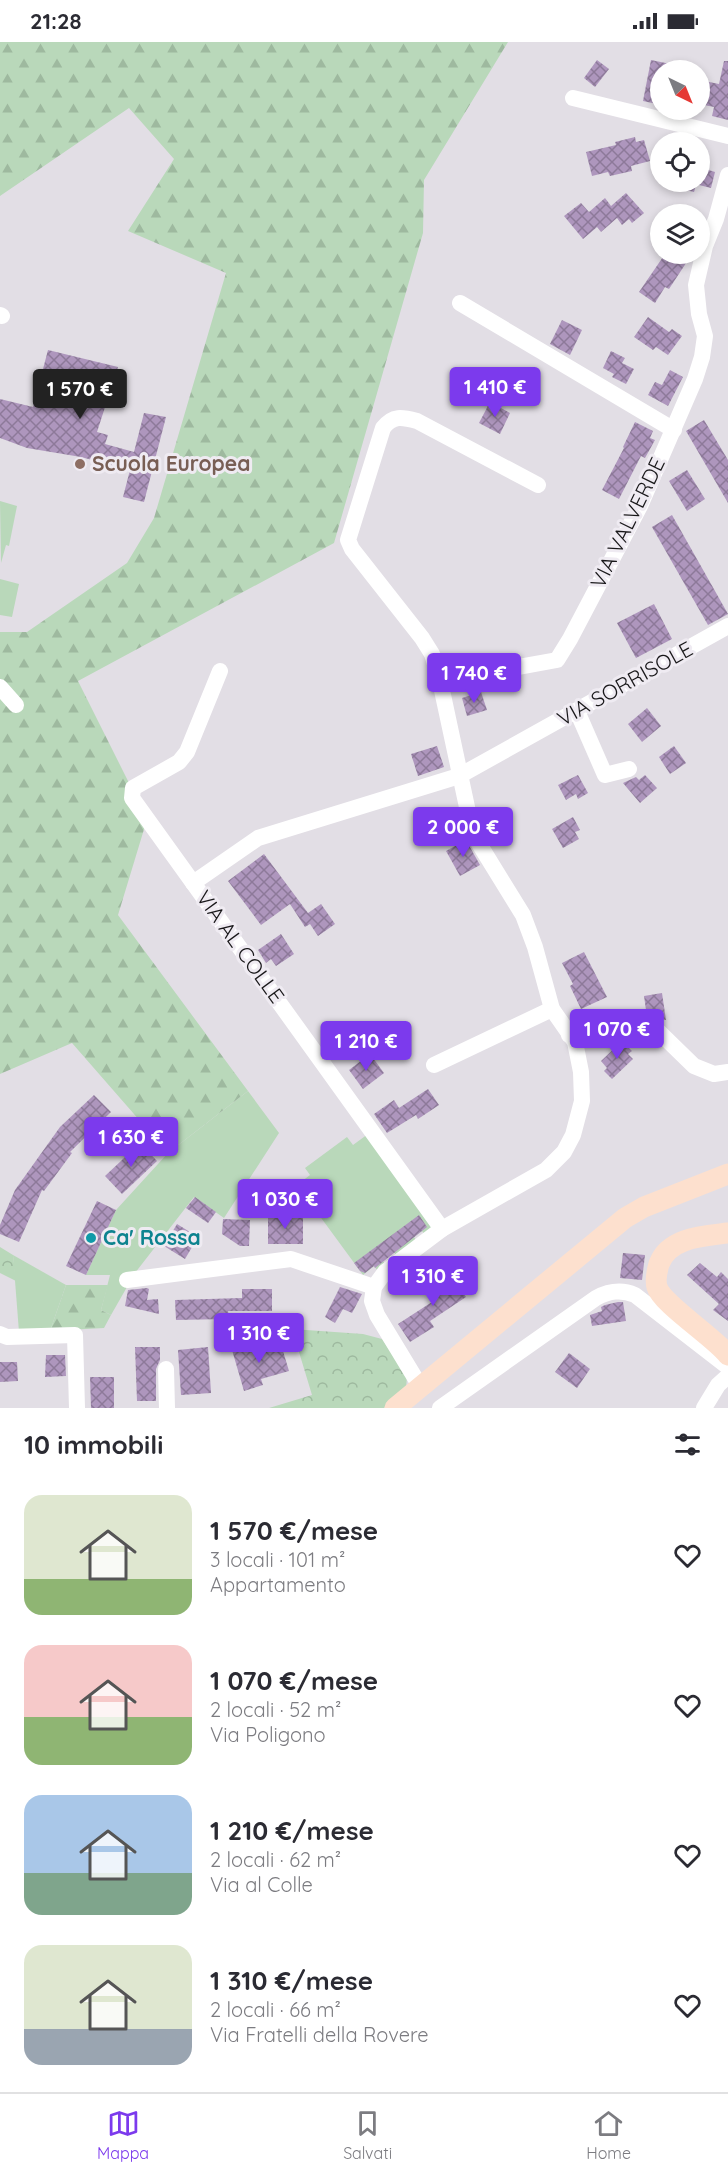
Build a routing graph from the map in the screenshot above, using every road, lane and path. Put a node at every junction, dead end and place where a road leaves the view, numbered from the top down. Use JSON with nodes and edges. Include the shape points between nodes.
{"nodes":[{"id":1,"x":573,"y":98,"type":"dead end"},
{"id":2,"x":728,"y":136,"type":"edge"},
{"id":3,"x":728,"y":175,"type":"edge"},
{"id":4,"x":460,"y":303,"type":"dead end"},
{"id":5,"x":674,"y":430,"type":"junction"},
{"id":6,"x":538,"y":484,"type":"dead end"},
{"id":7,"x":728,"y":626,"type":"edge"},
{"id":8,"x":220,"y":671,"type":"dead end"},
{"id":9,"x":440,"y":681,"type":"junction"},
{"id":10,"x":0,"y":687,"type":"edge"},
{"id":11,"x":16,"y":705,"type":"dead end"},
{"id":12,"x":577,"y":711,"type":"junction"},
{"id":13,"x":629,"y":769,"type":"dead end"},
{"id":14,"x":459,"y":776,"type":"junction"},
{"id":15,"x":194,"y":883,"type":"junction"},
{"id":16,"x":552,"y":1009,"type":"junction"},
{"id":17,"x":569,"y":1035,"type":"junction"},
{"id":18,"x":434,"y":1065,"type":"dead end"},
{"id":19,"x":728,"y":1072,"type":"edge"},
{"id":20,"x":728,"y":1174,"type":"edge"},
{"id":21,"x":442,"y":1229,"type":"junction"},
{"id":22,"x":728,"y":1233,"type":"edge"},
{"id":23,"x":127,"y":1280,"type":"dead end"},
{"id":24,"x":374,"y":1287,"type":"junction"},
{"id":25,"x":0,"y":1334,"type":"edge"},
{"id":26,"x":728,"y":1355,"type":"edge"},
{"id":27,"x":728,"y":1367,"type":"edge"},
{"id":28,"x":166,"y":1368,"type":"dead end"},
{"id":29,"x":728,"y":1376,"type":"edge"},
{"id":30,"x":420,"y":1386,"type":"junction"},
{"id":31,"x":77,"y":1408,"type":"edge"},
{"id":32,"x":167,"y":1408,"type":"edge"},
{"id":33,"x":395,"y":1408,"type":"edge"},
{"id":34,"x":440,"y":1408,"type":"edge"},
{"id":35,"x":704,"y":1408,"type":"edge"}],
"edges":[{"from":1,"to":2,"type":"street"},
{"from":3,"to":5,"type":"street","name":"VIA VALVERDE","via":[[696,285],[705,336],[702,357]]},
{"from":4,"to":5,"type":"street"},
{"from":5,"to":9,"type":"street","name":"VIA VALVERDE","via":[[640,506],[557,660]]},
{"from":6,"to":9,"type":"street","via":[[417,421],[396,418],[383,428],[348,540],[422,638],[432,654]]},
{"from":7,"to":12,"type":"street","name":"VIA SORRISOLE"},
{"from":8,"to":15,"type":"street","name":"VIA AL COLLE","via":[[187,752],[179,762],[133,788],[132,798]]},
{"from":9,"to":14,"type":"street"},
{"from":10,"to":11,"type":"street"},
{"from":12,"to":13,"type":"street","via":[[605,775]]},
{"from":12,"to":14,"type":"street","name":"VIA SORRISOLE"},
{"from":14,"to":15,"type":"street","name":"VIA SORRISOLE","via":[[258,838]]},
{"from":14,"to":16,"type":"street","via":[[478,842],[523,915]]},
{"from":15,"to":21,"type":"street","name":"VIA AL COLLE"},
{"from":16,"to":17,"type":"street"},
{"from":16,"to":18,"type":"street"},
{"from":17,"to":19,"type":"street","via":[[586,1027],[655,1028],[694,1066],[714,1074]]},
{"from":17,"to":21,"type":"street","via":[[577,1050],[582,1101],[564,1152],[546,1170]]},
{"from":20,"to":30,"type":"main road","via":[[625,1218]]},
{"from":21,"to":24,"type":"street","via":[[385,1272]]},
{"from":22,"to":26,"type":"main road","via":[[691,1238],[671,1248],[659,1263],[656,1280],[665,1299]]},
{"from":23,"to":24,"type":"street","via":[[291,1259]]},
{"from":24,"to":30,"type":"street","via":[[372,1301],[377,1315]]},
{"from":25,"to":31,"type":"street","via":[[75,1335]]},
{"from":27,"to":34,"type":"street","via":[[635,1295],[617,1291],[596,1298]]},
{"from":28,"to":32,"type":"street"},
{"from":29,"to":35,"type":"street","via":[[718,1384]]},
{"from":30,"to":33,"type":"main road"}]}
